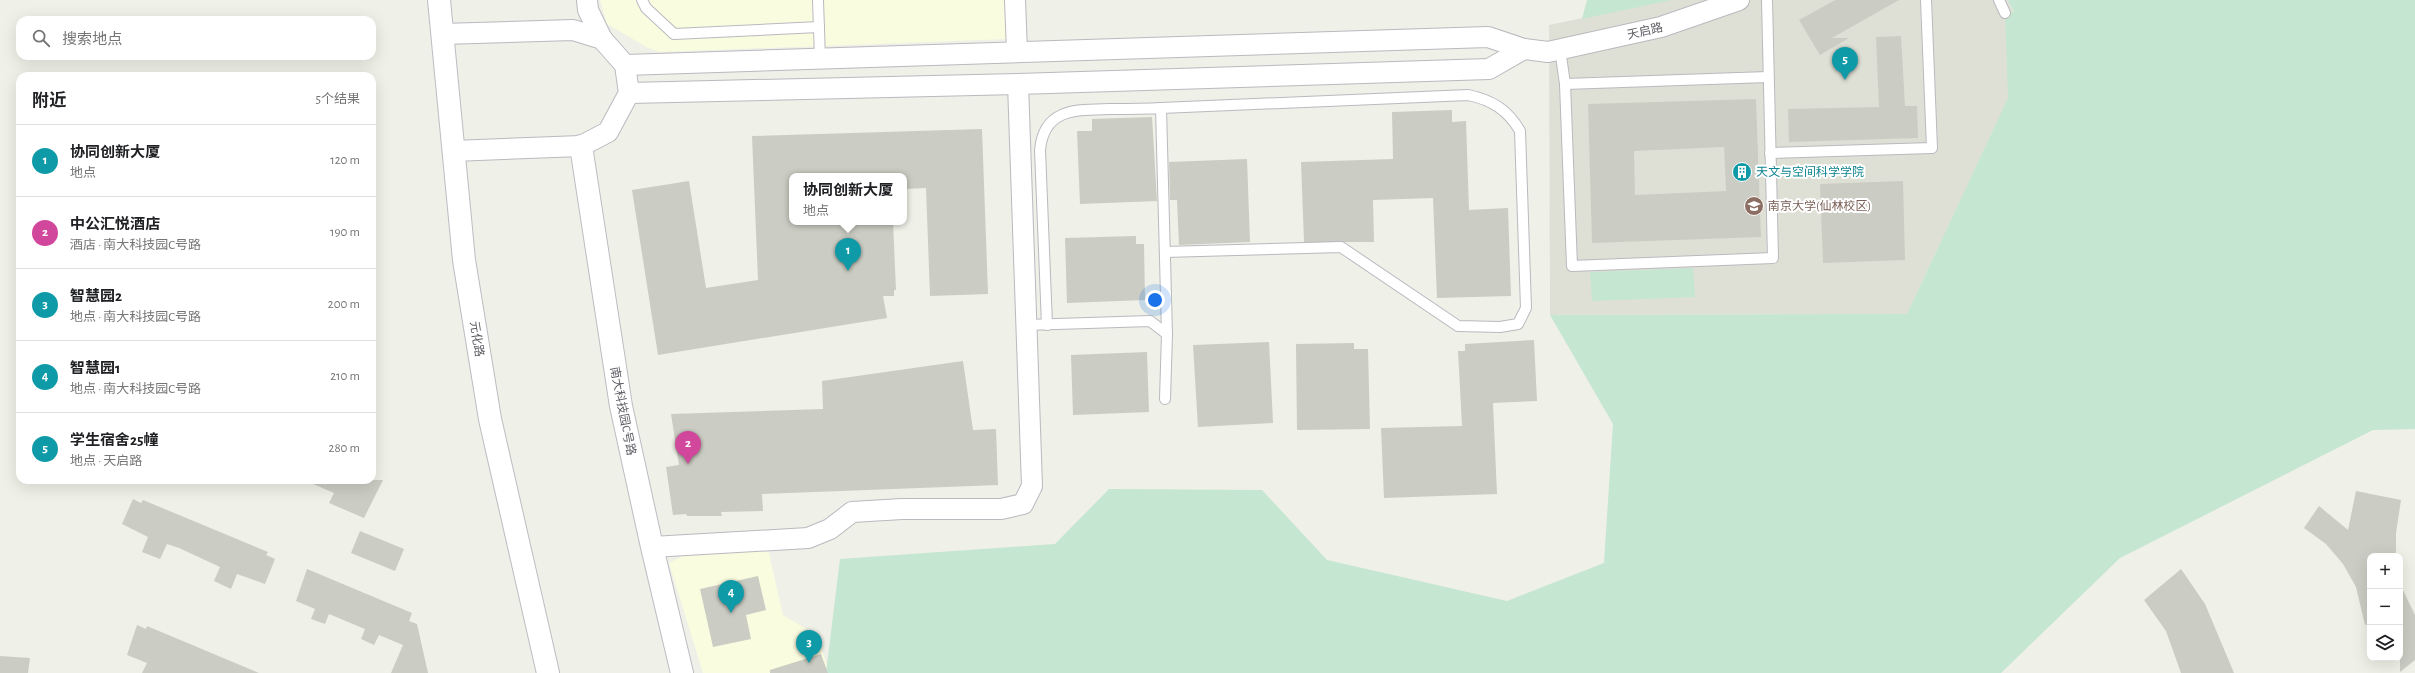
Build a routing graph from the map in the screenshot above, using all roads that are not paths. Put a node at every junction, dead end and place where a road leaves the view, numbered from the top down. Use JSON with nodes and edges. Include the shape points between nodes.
{"nodes":[{"id":1,"x":439,"y":0,"type":"edge"},
{"id":2,"x":587,"y":0,"type":"edge"},
{"id":3,"x":642,"y":0,"type":"edge"},
{"id":4,"x":818,"y":0,"type":"edge"},
{"id":5,"x":1015,"y":0,"type":"edge"},
{"id":6,"x":1739,"y":0,"type":"edge"},
{"id":7,"x":1767,"y":0,"type":"edge"},
{"id":8,"x":1926,"y":0,"type":"edge"},
{"id":9,"x":2000,"y":0,"type":"edge"},
{"id":10,"x":2005,"y":13,"type":"dead end"},
{"id":11,"x":819,"y":27,"type":"junction"},
{"id":12,"x":442,"y":34,"type":"junction"},
{"id":13,"x":602,"y":39,"type":"junction"},
{"id":14,"x":1524,"y":49,"type":"junction"},
{"id":15,"x":1554,"y":51,"type":"junction"},
{"id":16,"x":1017,"y":52,"type":"junction"},
{"id":17,"x":820,"y":59,"type":"junction"},
{"id":18,"x":625,"y":65,"type":"junction"},
{"id":19,"x":1768,"y":77,"type":"junction"},
{"id":20,"x":1018,"y":84,"type":"junction"},
{"id":21,"x":1565,"y":84,"type":"junction"},
{"id":22,"x":628,"y":93,"type":"junction"},
{"id":23,"x":1161,"y":108,"type":"junction"},
{"id":24,"x":581,"y":146,"type":"junction"},
{"id":25,"x":454,"y":151,"type":"junction"},
{"id":26,"x":1770,"y":153,"type":"junction"},
{"id":27,"x":1165,"y":252,"type":"junction"},
{"id":28,"x":1047,"y":325,"type":"junction"},
{"id":29,"x":1026,"y":326,"type":"junction"},
{"id":30,"x":1167,"y":334,"type":"junction"},
{"id":31,"x":1165,"y":399,"type":"dead end"},
{"id":32,"x":652,"y":547,"type":"junction"},
{"id":33,"x":548,"y":673,"type":"edge"},
{"id":34,"x":682,"y":673,"type":"edge"}],
"edges":[{"from":1,"to":12,"type":"street","name":"元化路"},
{"from":2,"to":13,"type":"street","via":[[588,10]]},
{"from":3,"to":11,"type":"lane","via":[[646,8],[674,34]]},
{"from":4,"to":11,"type":"lane"},
{"from":5,"to":16,"type":"street"},
{"from":6,"to":15,"type":"street","name":"天启路","via":[[1662,27]]},
{"from":7,"to":19,"type":"lane"},
{"from":8,"to":26,"type":"lane","via":[[1932,148]]},
{"from":9,"to":10,"type":"lane"},
{"from":11,"to":17,"type":"lane"},
{"from":12,"to":13,"type":"street","via":[[573,30]]},
{"from":12,"to":25,"type":"street","name":"元化路"},
{"from":13,"to":18,"type":"street"},
{"from":14,"to":15,"type":"street","name":"天启路"},
{"from":14,"to":16,"type":"street","name":"天启路","via":[[1488,37]]},
{"from":14,"to":20,"type":"street","via":[[1489,69]]},
{"from":15,"to":21,"type":"lane"},
{"from":16,"to":17,"type":"street","name":"天启路"},
{"from":17,"to":18,"type":"street","name":"天启路"},
{"from":18,"to":22,"type":"street"},
{"from":19,"to":21,"type":"lane"},
{"from":19,"to":26,"type":"lane"},
{"from":20,"to":22,"type":"street"},
{"from":20,"to":29,"type":"street"},
{"from":21,"to":26,"type":"lane","via":[[1572,266],[1773,258]]},
{"from":22,"to":24,"type":"street","via":[[608,132]]},
{"from":23,"to":27,"type":"lane"},
{"from":23,"to":27,"type":"lane","via":[[1468,96],[1491,102],[1509,115],[1520,131],[1526,308],[1518,324],[1500,327],[1458,326],[1341,247]]},
{"from":23,"to":28,"type":"lane","via":[[1073,110],[1058,116],[1045,131],[1040,150]]},
{"from":24,"to":25,"type":"street"},
{"from":24,"to":32,"type":"street","name":"南大科技园C号路","via":[[621,406]]},
{"from":25,"to":33,"type":"street","name":"元化路","via":[[464,260],[490,419]]},
{"from":27,"to":30,"type":"lane"},
{"from":28,"to":29,"type":"lane"},
{"from":28,"to":30,"type":"lane","via":[[1150,321]]},
{"from":29,"to":32,"type":"street","via":[[1032,486],[1023,504],[1001,509],[852,512],[830,529],[808,538]]},
{"from":30,"to":31,"type":"lane"},
{"from":32,"to":34,"type":"street","name":"南大科技园C号路"}]}
